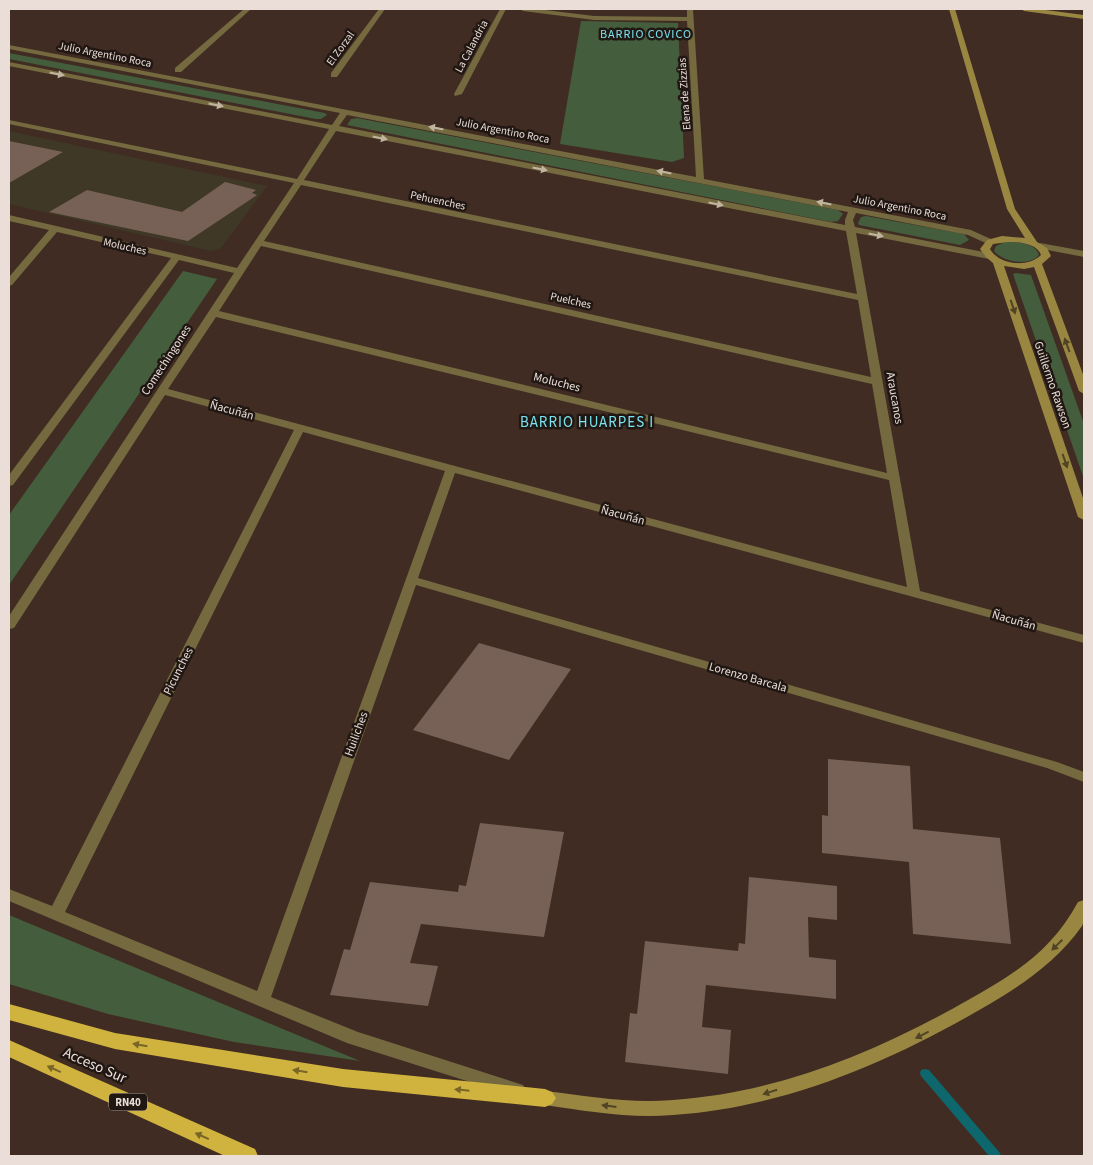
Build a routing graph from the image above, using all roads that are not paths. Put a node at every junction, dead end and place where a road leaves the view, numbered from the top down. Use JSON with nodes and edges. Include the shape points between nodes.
{"nodes":[{"id":1,"x":248,"y":9,"type":"edge"},
{"id":2,"x":382,"y":9,"type":"edge"},
{"id":3,"x":503,"y":9,"type":"edge"},
{"id":4,"x":523,"y":9,"type":"edge"},
{"id":5,"x":690,"y":9,"type":"edge"},
{"id":6,"x":952,"y":9,"type":"edge"},
{"id":7,"x":1024,"y":9,"type":"edge"},
{"id":8,"x":1084,"y":17,"type":"edge"},
{"id":9,"x":690,"y":19,"type":"junction"},
{"id":10,"x":9,"y":47,"type":"edge"},
{"id":11,"x":9,"y":64,"type":"edge"},
{"id":12,"x":178,"y":70,"type":"dead end"},
{"id":13,"x":334,"y":75,"type":"dead end"},
{"id":14,"x":458,"y":94,"type":"dead end"},
{"id":15,"x":345,"y":111,"type":"junction"},
{"id":16,"x":9,"y":122,"type":"edge"},
{"id":17,"x":332,"y":128,"type":"junction"},
{"id":18,"x":700,"y":179,"type":"junction"},
{"id":19,"x":298,"y":182,"type":"junction"},
{"id":20,"x":852,"y":209,"type":"junction"},
{"id":21,"x":1011,"y":209,"type":"junction"},
{"id":22,"x":9,"y":218,"type":"edge"},
{"id":23,"x":55,"y":230,"type":"junction"},
{"id":24,"x":852,"y":231,"type":"junction"},
{"id":25,"x":1009,"y":238,"type":"junction"},
{"id":26,"x":990,"y":242,"type":"junction"},
{"id":27,"x":259,"y":243,"type":"junction"},
{"id":28,"x":1037,"y":244,"type":"junction"},
{"id":29,"x":1084,"y":255,"type":"edge"},
{"id":30,"x":176,"y":258,"type":"junction"},
{"id":31,"x":993,"y":258,"type":"junction"},
{"id":32,"x":1041,"y":261,"type":"junction"},
{"id":33,"x":241,"y":272,"type":"junction"},
{"id":34,"x":9,"y":283,"type":"edge"},
{"id":35,"x":864,"y":298,"type":"junction"},
{"id":36,"x":213,"y":313,"type":"junction"},
{"id":37,"x":878,"y":382,"type":"junction"},
{"id":38,"x":162,"y":391,"type":"junction"},
{"id":39,"x":1084,"y":391,"type":"edge"},
{"id":40,"x":300,"y":428,"type":"junction"},
{"id":41,"x":451,"y":469,"type":"junction"},
{"id":42,"x":895,"y":478,"type":"junction"},
{"id":43,"x":9,"y":483,"type":"edge"},
{"id":44,"x":1084,"y":517,"type":"edge"},
{"id":45,"x":411,"y":580,"type":"junction"},
{"id":46,"x":914,"y":592,"type":"junction"},
{"id":47,"x":9,"y":625,"type":"edge"},
{"id":48,"x":1084,"y":639,"type":"edge"},
{"id":49,"x":1084,"y":777,"type":"edge"},
{"id":50,"x":9,"y":895,"type":"edge"},
{"id":51,"x":1084,"y":906,"type":"edge"},
{"id":52,"x":55,"y":914,"type":"junction"},
{"id":53,"x":262,"y":1000,"type":"junction"},
{"id":54,"x":9,"y":1012,"type":"edge"},
{"id":55,"x":9,"y":1048,"type":"edge"},
{"id":56,"x":545,"y":1098,"type":"junction"},
{"id":57,"x":247,"y":1156,"type":"edge"}],
"edges":[{"from":1,"to":12,"type":"street"},
{"from":2,"to":13,"type":"street","name":"El Zorzal"},
{"from":3,"to":14,"type":"street","name":"La Calandria"},
{"from":4,"to":9,"type":"street","via":[[594,18]]},
{"from":5,"to":9,"type":"street","name":"Elena de Zizzias"},
{"from":6,"to":21,"type":"main road"},
{"from":7,"to":8,"type":"main road"},
{"from":9,"to":18,"type":"street","name":"Elena de Zizzias"},
{"from":10,"to":15,"type":"street","name":"Julio Argentino Roca"},
{"from":11,"to":17,"type":"street","one_way":true},
{"from":15,"to":17,"type":"street","name":"Comechingones"},
{"from":18,"to":15,"type":"street","name":"Julio Argentino Roca","one_way":true},
{"from":16,"to":19,"type":"street","name":"Pehuenches"},
{"from":17,"to":19,"type":"street","name":"Comechingones"},
{"from":17,"to":24,"type":"street","one_way":true},
{"from":20,"to":18,"type":"street","name":"Julio Argentino Roca","one_way":true},
{"from":19,"to":27,"type":"street","name":"Comechingones"},
{"from":19,"to":35,"type":"street","name":"Pehuenches"},
{"from":20,"to":24,"type":"street","name":"Araucanos","via":[[849,220]]},
{"from":20,"to":26,"type":"street","name":"Julio Argentino Roca","via":[[971,233]]},
{"from":21,"to":25,"type":"main road"},
{"from":21,"to":28,"type":"main road"},
{"from":22,"to":23,"type":"street","name":"Moluches"},
{"from":23,"to":30,"type":"street","name":"Moluches"},
{"from":23,"to":34,"type":"street"},
{"from":24,"to":31,"type":"street","one_way":true},
{"from":24,"to":35,"type":"street","name":"Araucanos"},
{"from":25,"to":26,"type":"main road"},
{"from":25,"to":28,"type":"main road"},
{"from":26,"to":31,"type":"main road","via":[[984,249]]},
{"from":27,"to":33,"type":"street","name":"Comechingones"},
{"from":27,"to":37,"type":"street","name":"Puelches"},
{"from":28,"to":29,"type":"street"},
{"from":28,"to":32,"type":"main road","via":[[1046,253]]},
{"from":29,"to":32,"type":"street","via":[[1057,256]]},
{"from":30,"to":33,"type":"street","name":"Moluches"},
{"from":30,"to":43,"type":"street"},
{"from":31,"to":32,"type":"main road","via":[[1022,265]]},
{"from":31,"to":44,"type":"main road","name":"Guillermo Rawson","one_way":true},
{"from":39,"to":32,"type":"main road","one_way":true},
{"from":33,"to":36,"type":"street","name":"Comechingones"},
{"from":35,"to":37,"type":"street","name":"Araucanos"},
{"from":36,"to":38,"type":"street","name":"Comechingones"},
{"from":36,"to":42,"type":"street","name":"Moluches"},
{"from":37,"to":42,"type":"street","name":"Araucanos"},
{"from":38,"to":40,"type":"street","name":"Ñacuñán"},
{"from":38,"to":47,"type":"street","name":"Comechingones"},
{"from":40,"to":41,"type":"street","name":"Ñacuñán"},
{"from":40,"to":52,"type":"street","name":"Picunches"},
{"from":41,"to":45,"type":"street","name":"Huiliches"},
{"from":41,"to":46,"type":"street","name":"Ñacuñán"},
{"from":42,"to":46,"type":"street","name":"Araucanos"},
{"from":45,"to":49,"type":"street","name":"Lorenzo Barcala","via":[[1052,765]]},
{"from":45,"to":53,"type":"street","name":"Huiliches"},
{"from":46,"to":48,"type":"street","name":"Ñacuñán"},
{"from":50,"to":52,"type":"street"},
{"from":51,"to":56,"type":"main road","one_way":true,"via":[[1076,925],[1021,977],[920,1036],[833,1073],[752,1097],[682,1107],[624,1108]]},
{"from":52,"to":53,"type":"street"},
{"from":53,"to":56,"type":"street","via":[[353,1038]]},
{"from":56,"to":54,"type":"highway","one_way":true,"via":[[304,1072],[115,1040]]},
{"from":57,"to":55,"type":"highway","name":"Acceso Sur","number":"RN40","one_way":true}]}
